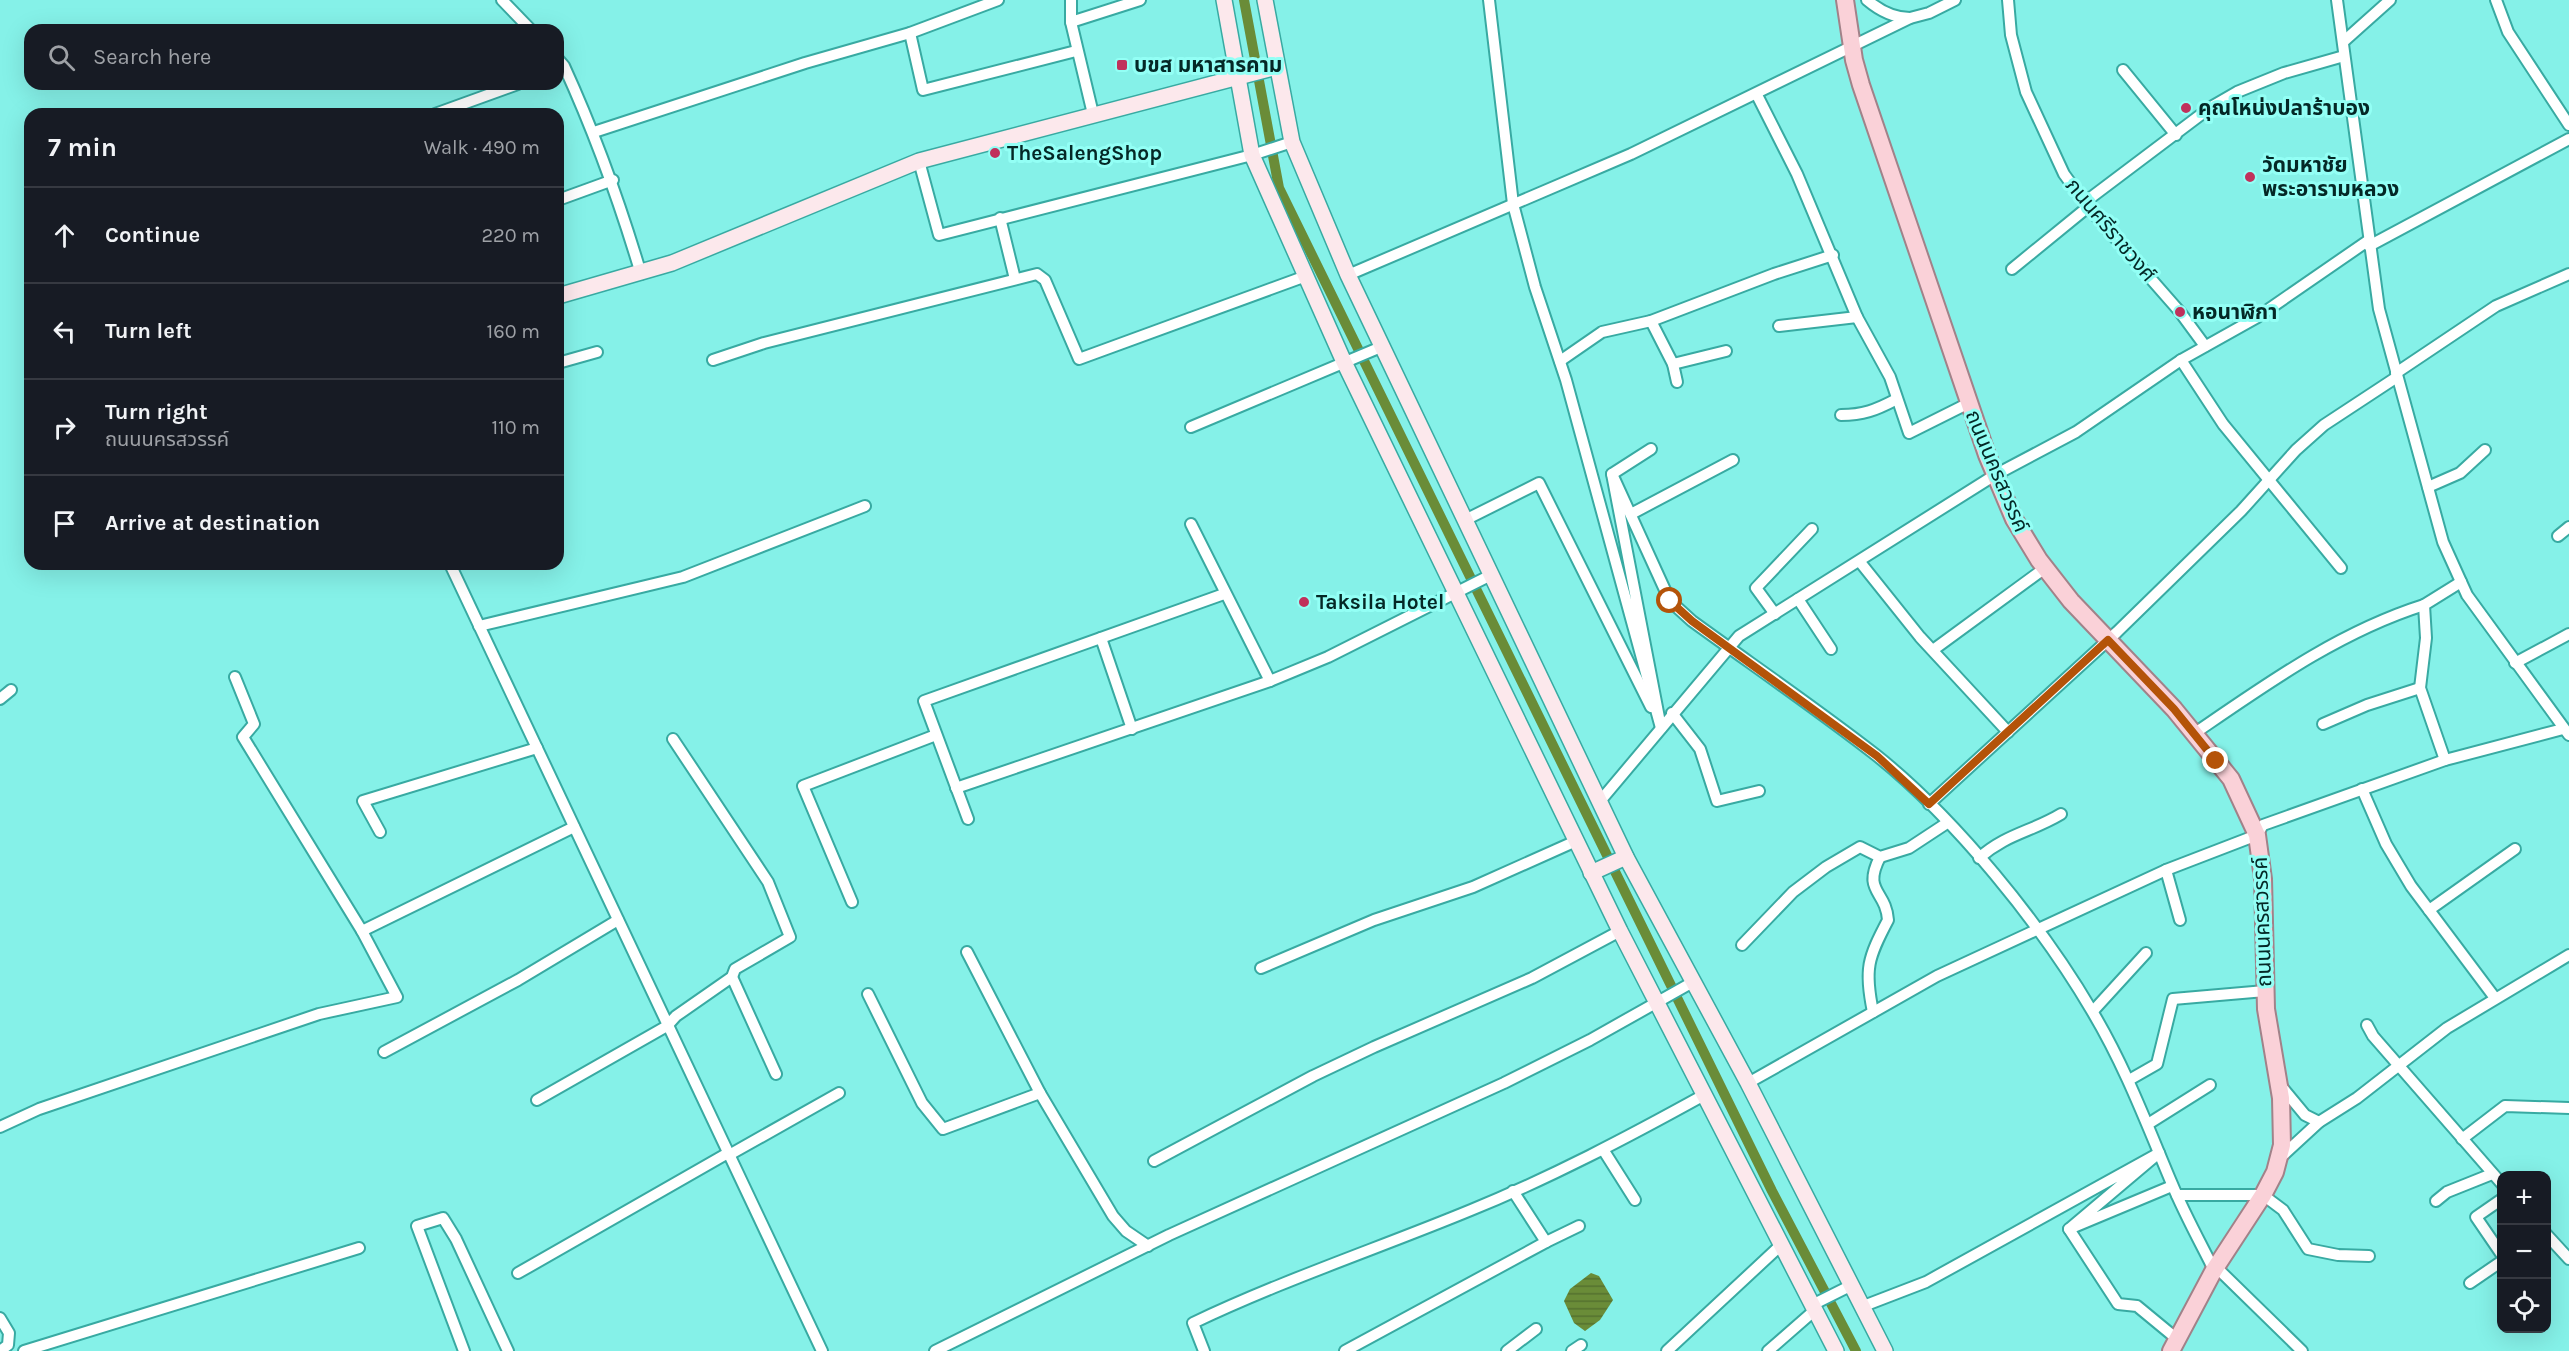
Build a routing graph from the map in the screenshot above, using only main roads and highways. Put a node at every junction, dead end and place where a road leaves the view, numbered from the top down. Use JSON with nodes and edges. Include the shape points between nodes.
{"nodes":[{"id":1,"x":1845,"y":0,"type":"edge"},
{"id":2,"x":2174,"y":1345,"type":"edge"}],
"edges":[{"from":1,"to":2,"type":"main road","name":"ถนนนครสวรรค์","via":[[1865,97],[1969,403],[2014,519],[2045,568],[2195,733],[2231,779],[2257,835],[2263,879],[2265,991],[2283,1130],[2279,1159],[2263,1195],[2215,1268]]}]}
